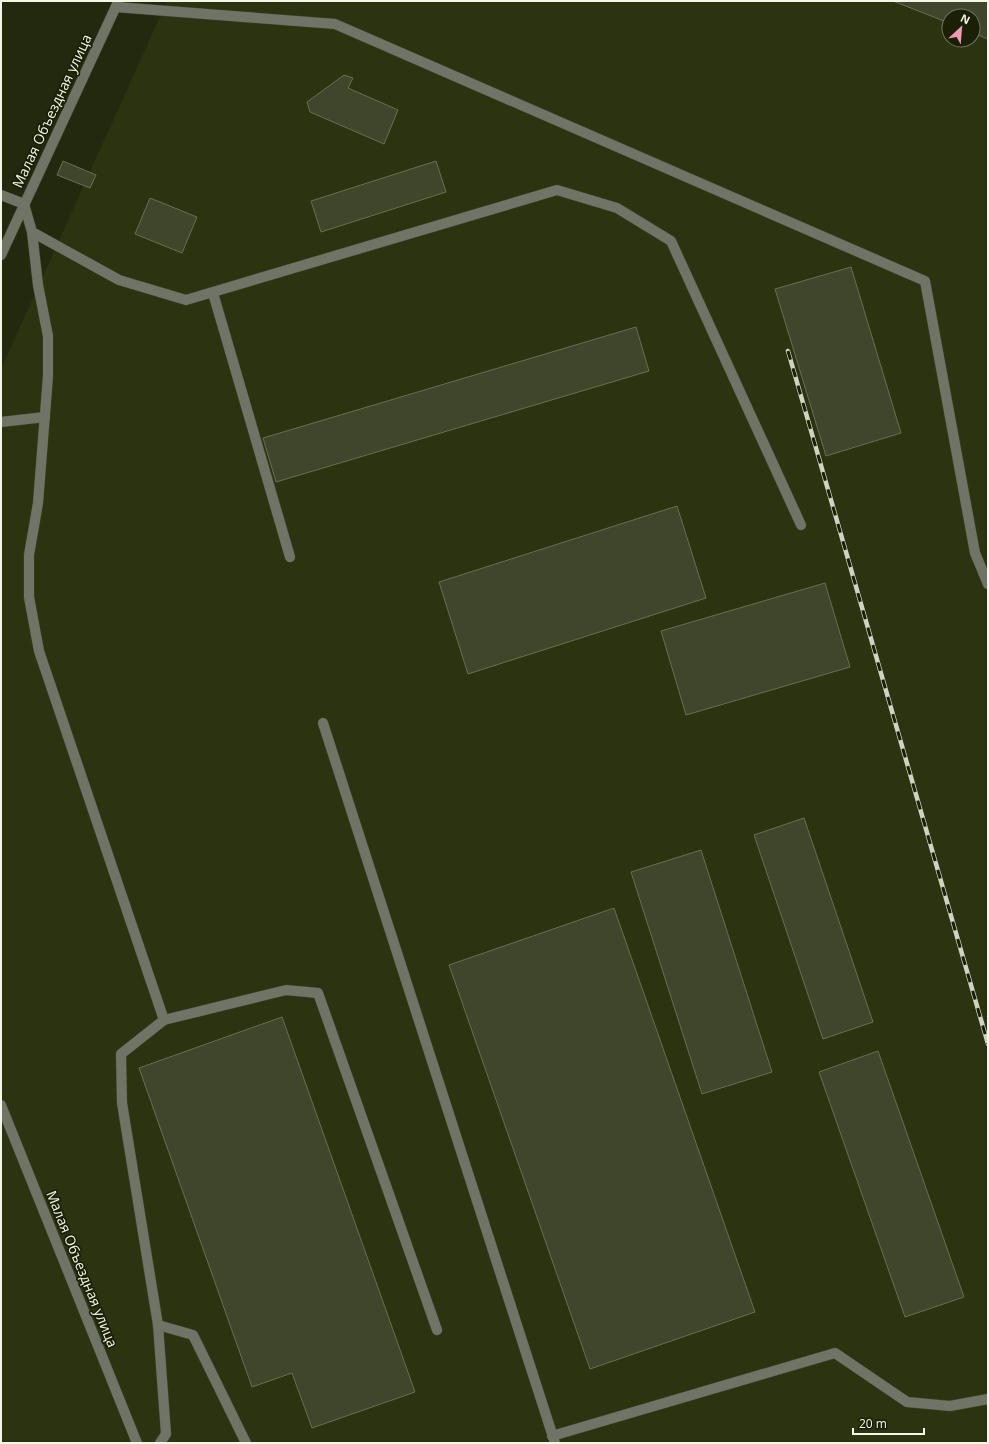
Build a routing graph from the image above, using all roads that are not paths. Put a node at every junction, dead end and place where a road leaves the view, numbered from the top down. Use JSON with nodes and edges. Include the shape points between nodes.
{"nodes":[{"id":1,"x":117,"y":4,"type":"edge"},
{"id":2,"x":1,"y":195,"type":"edge"},
{"id":3,"x":24,"y":204,"type":"junction"},
{"id":4,"x":32,"y":232,"type":"junction"},
{"id":5,"x":1,"y":255,"type":"edge"},
{"id":6,"x":213,"y":293,"type":"junction"},
{"id":7,"x":45,"y":417,"type":"junction"},
{"id":8,"x":1,"y":422,"type":"edge"},
{"id":9,"x":801,"y":525,"type":"dead end"},
{"id":10,"x":290,"y":557,"type":"dead end"},
{"id":11,"x":988,"y":584,"type":"edge"},
{"id":12,"x":323,"y":723,"type":"dead end"},
{"id":13,"x":164,"y":1020,"type":"junction"},
{"id":14,"x":1,"y":1105,"type":"edge"},
{"id":15,"x":158,"y":1325,"type":"junction"},
{"id":16,"x":437,"y":1330,"type":"dead end"},
{"id":17,"x":988,"y":1399,"type":"edge"},
{"id":18,"x":554,"y":1440,"type":"edge"},
{"id":19,"x":137,"y":1443,"type":"edge"},
{"id":20,"x":160,"y":1443,"type":"edge"},
{"id":21,"x":246,"y":1443,"type":"edge"}],
"edges":[{"from":1,"to":3,"type":"street","name":"Малая Объездная улица"},
{"from":1,"to":11,"type":"street","via":[[335,24],[926,281],[974,553]]},
{"from":2,"to":3,"type":"street"},
{"from":3,"to":4,"type":"street"},
{"from":3,"to":5,"type":"street","name":"Малая Объездная улица"},
{"from":4,"to":6,"type":"street","via":[[119,280],[186,300]]},
{"from":4,"to":7,"type":"street","via":[[38,285],[48,336]]},
{"from":6,"to":9,"type":"street","via":[[557,190],[616,208],[671,241]]},
{"from":6,"to":10,"type":"street"},
{"from":7,"to":8,"type":"street"},
{"from":7,"to":13,"type":"street","via":[[38,503],[30,555],[29,597],[36,636]]},
{"from":12,"to":18,"type":"street"},
{"from":13,"to":15,"type":"street","via":[[121,1054],[122,1104]]},
{"from":13,"to":16,"type":"street","via":[[286,990],[318,994]]},
{"from":14,"to":19,"type":"street","name":"Малая Объездная улица"},
{"from":15,"to":20,"type":"street","via":[[166,1434]]},
{"from":15,"to":21,"type":"street","via":[[193,1335]]},
{"from":17,"to":18,"type":"street","via":[[950,1406],[907,1402],[835,1353]]}]}
